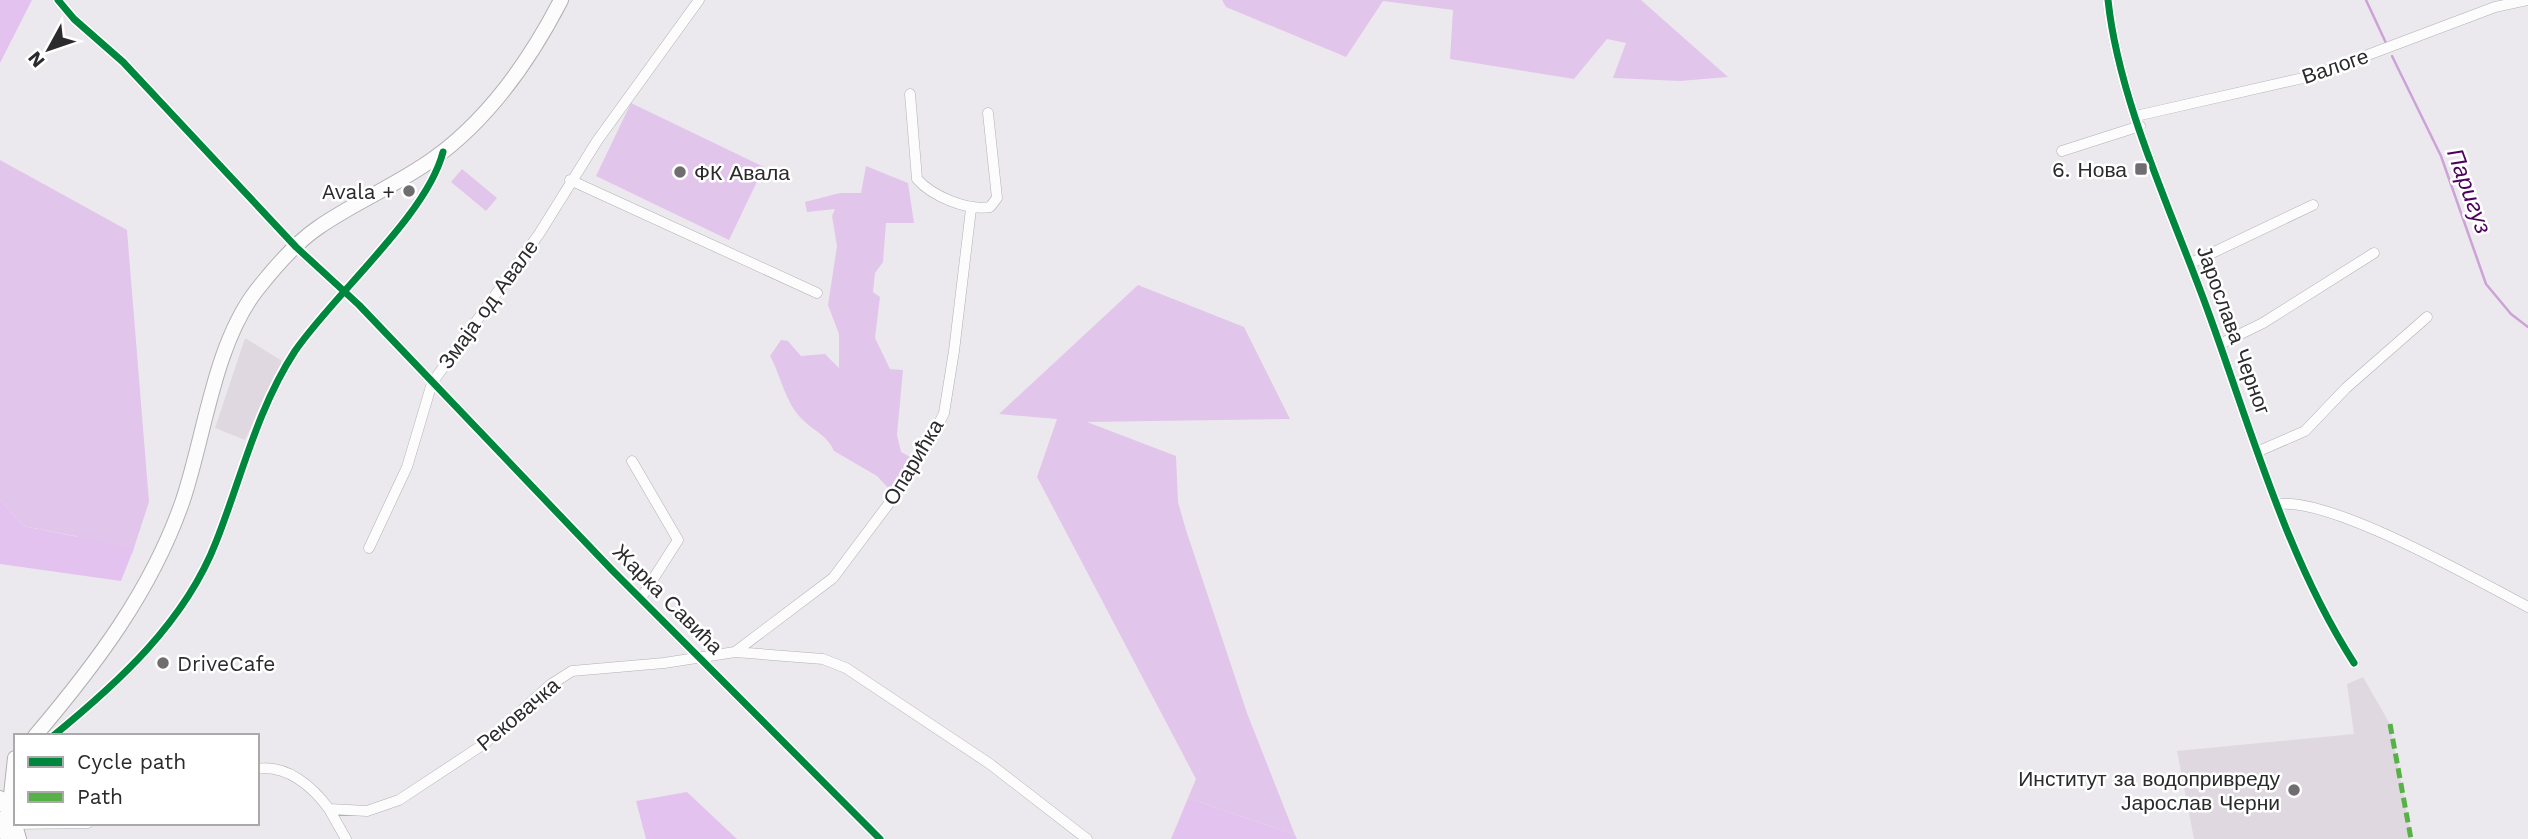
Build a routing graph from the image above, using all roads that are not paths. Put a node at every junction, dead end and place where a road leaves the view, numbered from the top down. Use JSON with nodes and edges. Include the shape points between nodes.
{"nodes":[{"id":1,"x":58,"y":0,"type":"edge"},
{"id":2,"x":562,"y":0,"type":"edge"},
{"id":3,"x":699,"y":0,"type":"edge"},
{"id":4,"x":2108,"y":0,"type":"edge"},
{"id":5,"x":2528,"y":0,"type":"edge"},
{"id":6,"x":2514,"y":1,"type":"edge"},
{"id":7,"x":910,"y":94,"type":"dead end"},
{"id":8,"x":988,"y":113,"type":"dead end"},
{"id":9,"x":2138,"y":121,"type":"junction"},
{"id":10,"x":443,"y":152,"type":"junction"},
{"id":11,"x":2062,"y":152,"type":"dead end"},
{"id":12,"x":570,"y":180,"type":"junction"},
{"id":13,"x":2313,"y":205,"type":"dead end"},
{"id":14,"x":971,"y":209,"type":"junction"},
{"id":15,"x":296,"y":247,"type":"junction"},
{"id":16,"x":2374,"y":253,"type":"dead end"},
{"id":17,"x":2190,"y":263,"type":"junction"},
{"id":18,"x":342,"y":291,"type":"junction"},
{"id":19,"x":817,"y":293,"type":"dead end"},
{"id":20,"x":2427,"y":317,"type":"dead end"},
{"id":21,"x":2220,"y":344,"type":"junction"},
{"id":22,"x":432,"y":383,"type":"junction"},
{"id":23,"x":2259,"y":451,"type":"junction"},
{"id":24,"x":632,"y":461,"type":"dead end"},
{"id":25,"x":2279,"y":504,"type":"junction"},
{"id":26,"x":369,"y":548,"type":"dead end"},
{"id":27,"x":641,"y":598,"type":"junction"},
{"id":28,"x":2528,"y":607,"type":"edge"},
{"id":29,"x":735,"y":652,"type":"junction"},
{"id":30,"x":702,"y":657,"type":"junction"},
{"id":31,"x":2354,"y":663,"type":"dead end"},
{"id":32,"x":37,"y":734,"type":"edge"},
{"id":33,"x":56,"y":734,"type":"edge"},
{"id":34,"x":14,"y":759,"type":"edge"},
{"id":35,"x":14,"y":765,"type":"edge"},
{"id":36,"x":259,"y":769,"type":"edge"},
{"id":37,"x":0,"y":775,"type":"edge"},
{"id":38,"x":0,"y":798,"type":"edge"},
{"id":39,"x":329,"y":809,"type":"junction"},
{"id":40,"x":6,"y":821,"type":"edge"},
{"id":41,"x":8,"y":839,"type":"edge"},
{"id":42,"x":19,"y":839,"type":"edge"},
{"id":43,"x":346,"y":839,"type":"edge"},
{"id":44,"x":880,"y":839,"type":"edge"},
{"id":45,"x":1087,"y":839,"type":"edge"}],
"edges":[{"from":1,"to":15,"type":"street","name":"Жарка Савића","via":[[117,56]]},
{"from":2,"to":10,"type":"main road","via":[[507,85]]},
{"from":3,"to":12,"type":"street","name":"Змаја од Авале"},
{"from":4,"to":9,"type":"street","name":"Јарослава Черног","via":[[2117,53]]},
{"from":5,"to":6,"type":"street","name":"Валоге"},
{"from":6,"to":9,"type":"street","name":"Валоге","via":[[2312,76]]},
{"from":7,"to":14,"type":"street","via":[[916,179]]},
{"from":8,"to":14,"type":"street","via":[[997,198],[990,207]]},
{"from":9,"to":11,"type":"street","name":"Валоге"},
{"from":9,"to":17,"type":"street","name":"Јарослава Черног"},
{"from":10,"to":15,"type":"main road","via":[[318,228]]},
{"from":10,"to":18,"type":"street","via":[[418,201]]},
{"from":12,"to":19,"type":"street"},
{"from":12,"to":22,"type":"street","name":"Змаја од Авале","via":[[538,234]]},
{"from":13,"to":17,"type":"street","name":"Јарослава Черног"},
{"from":14,"to":29,"type":"street","name":"Опарићка","via":[[944,413],[933,436],[833,578]]},
{"from":15,"to":18,"type":"street","name":"Жарка Савића"},
{"from":15,"to":32,"type":"main road","via":[[254,293],[241,315],[222,363],[183,499],[151,574],[104,651]]},
{"from":16,"to":21,"type":"street","name":"Јарослава Черног","via":[[2263,323]]},
{"from":17,"to":21,"type":"street","name":"Јарослава Черног"},
{"from":18,"to":22,"type":"street","name":"Жарка Савића"},
{"from":18,"to":33,"type":"street","via":[[279,380],[257,426],[215,544],[185,598],[150,646]]},
{"from":20,"to":23,"type":"street","via":[[2305,431]]},
{"from":21,"to":23,"type":"street","name":"Јарослава Черног"},
{"from":22,"to":26,"type":"street","name":"Змаја од Авале","via":[[407,467]]},
{"from":22,"to":27,"type":"street","name":"Жарка Савића"},
{"from":23,"to":25,"type":"street","name":"Јарослава Черног"},
{"from":24,"to":27,"type":"street","via":[[678,540]]},
{"from":25,"to":28,"type":"street","via":[[2313,509],[2384,534]]},
{"from":25,"to":31,"type":"street","name":"Јарослава Черног","via":[[2315,592]]},
{"from":27,"to":30,"type":"street","name":"Жарка Савића"},
{"from":29,"to":30,"type":"street","name":"Рековачка"},
{"from":29,"to":45,"type":"street","name":"Рековачка","via":[[823,659],[846,668],[990,764]]},
{"from":30,"to":39,"type":"street","name":"Рековачка","via":[[572,671],[484,744],[399,800],[366,811]]},
{"from":30,"to":44,"type":"street","name":"Жарка Савића"},
{"from":34,"to":37,"type":"main road"},
{"from":35,"to":40,"type":"main road"},
{"from":36,"to":39,"type":"street","via":[[296,778]]},
{"from":38,"to":40,"type":"main road"},
{"from":39,"to":43,"type":"street"},
{"from":40,"to":41,"type":"main road"},
{"from":40,"to":42,"type":"main road"}]}
